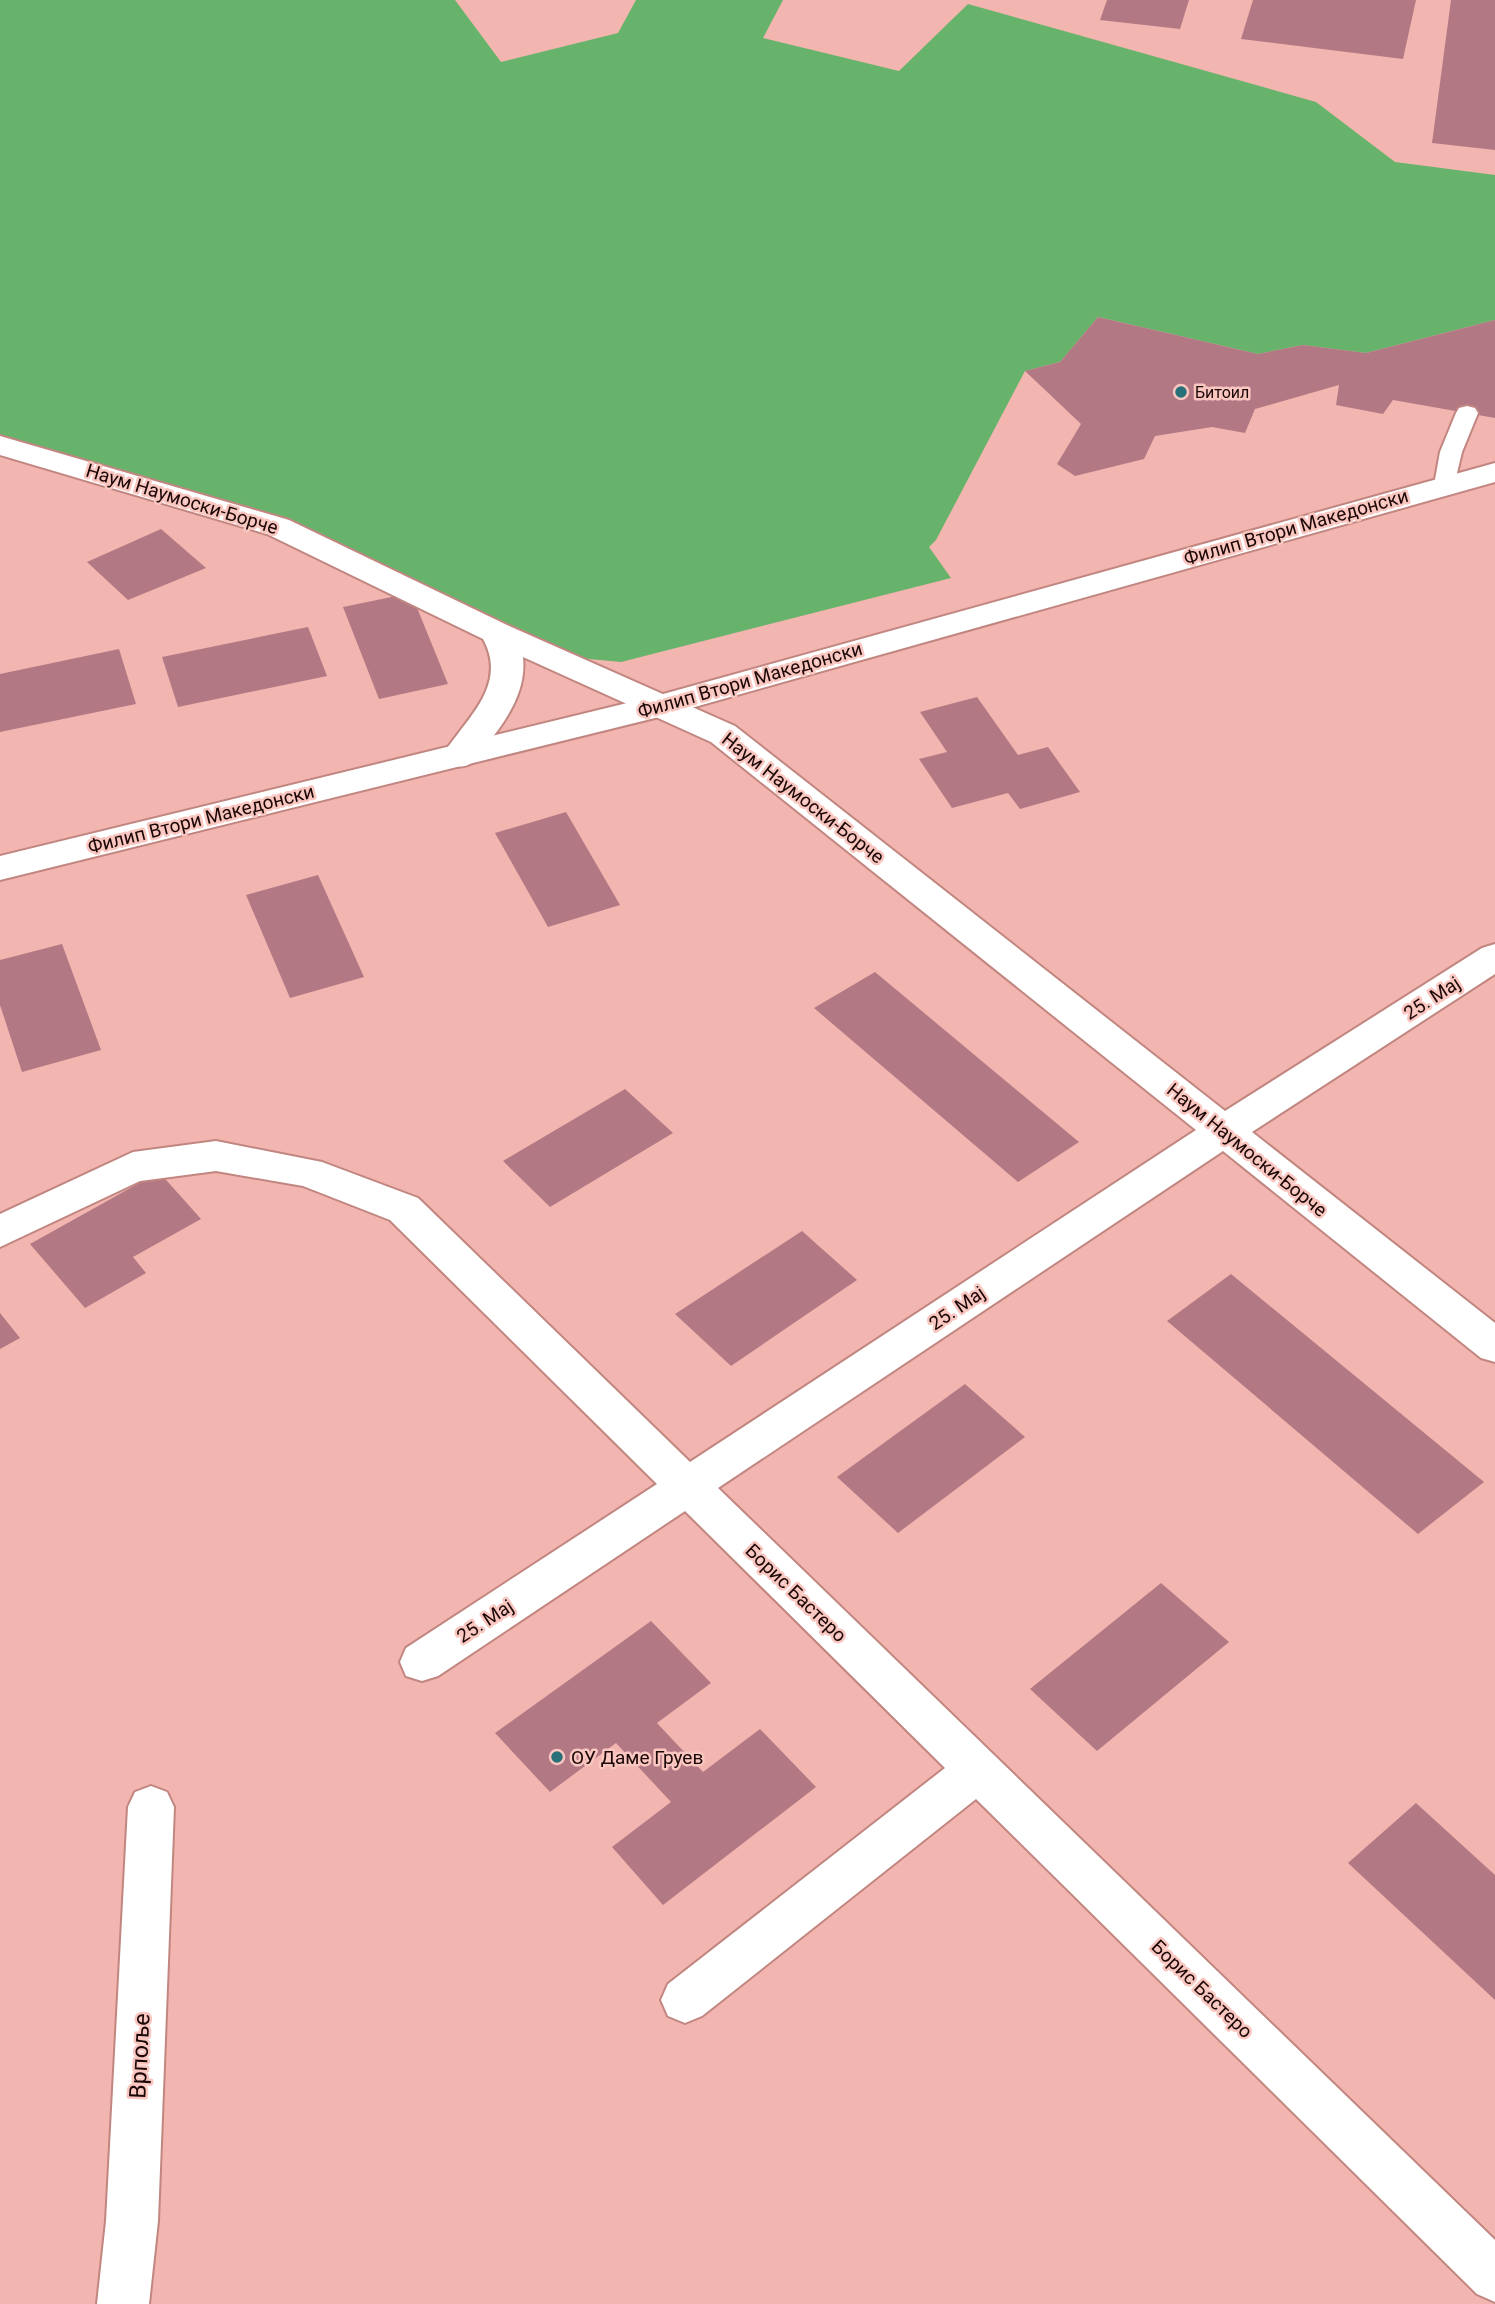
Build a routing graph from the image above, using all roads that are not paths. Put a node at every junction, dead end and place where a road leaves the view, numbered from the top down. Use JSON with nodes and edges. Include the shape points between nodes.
{"nodes":[{"id":1,"x":1467,"y":413,"type":"dead end"},
{"id":2,"x":0,"y":445,"type":"edge"},
{"id":3,"x":1495,"y":472,"type":"edge"},
{"id":4,"x":1445,"y":485,"type":"junction"},
{"id":5,"x":496,"y":632,"type":"junction"},
{"id":6,"x":659,"y":706,"type":"junction"},
{"id":7,"x":459,"y":756,"type":"junction"},
{"id":8,"x":0,"y":868,"type":"edge"},
{"id":9,"x":1495,"y":957,"type":"edge"},
{"id":10,"x":1224,"y":1131,"type":"junction"},
{"id":11,"x":0,"y":1232,"type":"edge"},
{"id":12,"x":1495,"y":1346,"type":"edge"},
{"id":13,"x":688,"y":1487,"type":"junction"},
{"id":14,"x":422,"y":1662,"type":"dead end"},
{"id":15,"x":978,"y":1770,"type":"junction"},
{"id":16,"x":151,"y":1807,"type":"dead end"},
{"id":17,"x":685,"y":2000,"type":"dead end"},
{"id":18,"x":1495,"y":2276,"type":"edge"},
{"id":19,"x":123,"y":2304,"type":"edge"}],
"edges":[{"from":1,"to":4,"type":"lane","via":[[1451,452]]},
{"from":2,"to":5,"type":"street","name":"Наум Наумоски-Борче","via":[[278,527]]},
{"from":3,"to":4,"type":"street","name":"Филип Втори Македонски"},
{"from":4,"to":6,"type":"street","name":"Филип Втори Македонски"},
{"from":5,"to":6,"type":"street","name":"Наум Наумоски-Борче"},
{"from":5,"to":7,"type":"street","via":[[506,652],[508,673],[491,719]]},
{"from":6,"to":7,"type":"street","name":"Филип Втори Македонски"},
{"from":6,"to":10,"type":"street","name":"Наум Наумоски-Борче","via":[[723,734]]},
{"from":7,"to":8,"type":"street","name":"Филип Втори Македонски"},
{"from":9,"to":10,"type":"street","name":"25. Мај"},
{"from":10,"to":12,"type":"street","name":"Наум Наумоски-Борче"},
{"from":10,"to":13,"type":"street","name":"25. Мај"},
{"from":11,"to":13,"type":"street","name":"Борис Бастеро","via":[[133,1167],[216,1156],[308,1171],[404,1209]]},
{"from":13,"to":14,"type":"street","name":"25. Мај"},
{"from":13,"to":15,"type":"street","name":"Борис Бастеро"},
{"from":15,"to":17,"type":"street"},
{"from":15,"to":18,"type":"street","name":"Борис Бастеро"},
{"from":16,"to":19,"type":"street","name":"Врпоље","via":[[132,2221]]}]}
